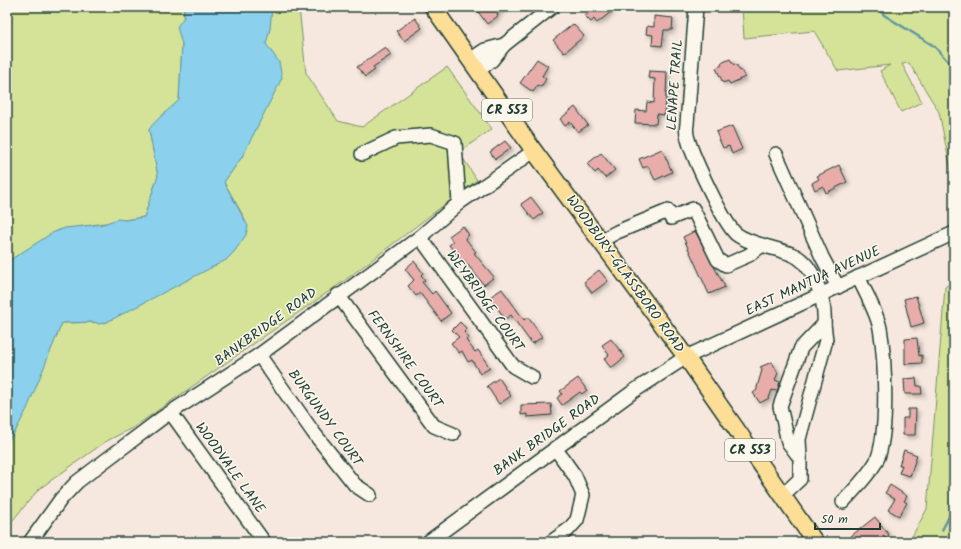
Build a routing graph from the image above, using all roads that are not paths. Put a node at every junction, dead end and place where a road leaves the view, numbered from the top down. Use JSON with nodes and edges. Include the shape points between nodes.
{"nodes":[{"id":1,"x":433,"y":7,"type":"edge"},
{"id":2,"x":696,"y":7,"type":"edge"},
{"id":3,"x":545,"y":9,"type":"edge"},
{"id":4,"x":474,"y":65,"type":"junction"},
{"id":5,"x":534,"y":151,"type":"junction"},
{"id":6,"x":362,"y":154,"type":"dead end"},
{"id":7,"x":776,"y":154,"type":"dead end"},
{"id":8,"x":459,"y":203,"type":"junction"},
{"id":9,"x":954,"y":233,"type":"edge"},
{"id":10,"x":420,"y":237,"type":"junction"},
{"id":11,"x":600,"y":241,"type":"junction"},
{"id":12,"x":762,"y":245,"type":"junction"},
{"id":13,"x":858,"y":278,"type":"junction"},
{"id":14,"x":838,"y":287,"type":"junction"},
{"id":15,"x":821,"y":294,"type":"junction"},
{"id":16,"x":338,"y":295,"type":"junction"},
{"id":17,"x":824,"y":324,"type":"junction"},
{"id":18,"x":259,"y":355,"type":"junction"},
{"id":19,"x":686,"y":357,"type":"junction"},
{"id":20,"x":532,"y":377,"type":"dead end"},
{"id":21,"x":171,"y":413,"type":"junction"},
{"id":22,"x":453,"y":434,"type":"dead end"},
{"id":23,"x":555,"y":448,"type":"junction"},
{"id":24,"x":800,"y":458,"type":"junction"},
{"id":25,"x":370,"y":495,"type":"dead end"},
{"id":26,"x":784,"y":495,"type":"junction"},
{"id":27,"x":842,"y":502,"type":"dead end"},
{"id":28,"x":30,"y":542,"type":"edge"},
{"id":29,"x":264,"y":542,"type":"edge"},
{"id":30,"x":428,"y":542,"type":"edge"},
{"id":31,"x":551,"y":542,"type":"edge"},
{"id":32,"x":815,"y":542,"type":"edge"}],
"edges":[{"from":1,"to":4,"type":"main road","name":"WOODBURY-GLASSBORO ROAD","number":"CR 553"},
{"from":2,"to":12,"type":"street","name":"LENAPE TRAIL","via":[[687,124],[688,141],[722,215],[731,227],[746,239]]},
{"from":3,"to":4,"type":"street","via":[[504,45],[492,60]]},
{"from":4,"to":5,"type":"main road","name":"WOODBURY-GLASSBORO ROAD","number":"CR 553"},
{"from":5,"to":8,"type":"street","name":"BANKBRIDGE ROAD"},
{"from":5,"to":11,"type":"main road","name":"WOODBURY-GLASSBORO ROAD","number":"CR 553"},
{"from":6,"to":8,"type":"street","via":[[396,138],[430,135],[455,144]]},
{"from":7,"to":14,"type":"street"},
{"from":8,"to":10,"type":"street","name":"BANKBRIDGE ROAD"},
{"from":9,"to":13,"type":"street","name":"EAST MANTUA AVENUE"},
{"from":10,"to":16,"type":"street","name":"BANKBRIDGE ROAD"},
{"from":10,"to":20,"type":"street","name":"WEYBRIDGE COURT","via":[[513,366]]},
{"from":11,"to":12,"type":"street","via":[[668,211],[671,218],[693,209],[718,260],[726,265],[750,255]]},
{"from":11,"to":19,"type":"main road","name":"WOODBURY-GLASSBORO ROAD","number":"CR 553"},
{"from":12,"to":15,"type":"street","name":"LENAPE TRAIL","via":[[792,254],[800,260],[808,268]]},
{"from":13,"to":14,"type":"street","name":"EAST MANTUA AVENUE"},
{"from":13,"to":27,"type":"street","via":[[880,327],[884,395],[882,442],[876,461],[861,483]]},
{"from":14,"to":15,"type":"street","name":"EAST MANTUA AVENUE"},
{"from":15,"to":17,"type":"street","name":"LENAPE TRAIL","via":[[825,313]]},
{"from":15,"to":19,"type":"street","name":"EAST MANTUA AVENUE"},
{"from":16,"to":18,"type":"street","name":"BANKBRIDGE ROAD"},
{"from":16,"to":22,"type":"street","name":"FERNSHIRE COURT","via":[[434,426]]},
{"from":17,"to":24,"type":"street","name":"LENAPE TRAIL","via":[[826,340],[799,439]]},
{"from":17,"to":24,"type":"street","via":[[801,348],[780,406],[788,442]]},
{"from":18,"to":21,"type":"street","name":"BANKBRIDGE ROAD"},
{"from":18,"to":25,"type":"street","name":"BURGUNDY COURT","via":[[313,432],[355,485]]},
{"from":19,"to":23,"type":"street","name":"BANK BRIDGE ROAD"},
{"from":19,"to":26,"type":"main road","name":"WOODBURY-GLASSBORO ROAD","number":"CR 553"},
{"from":21,"to":28,"type":"street","name":"BANKBRIDGE ROAD","via":[[77,482],[61,499]]},
{"from":21,"to":29,"type":"street","name":"WOODVALE LANE"},
{"from":23,"to":30,"type":"street","name":"BANK BRIDGE ROAD"},
{"from":23,"to":31,"type":"street","via":[[575,476],[583,495],[577,520]]},
{"from":24,"to":26,"type":"street","name":"LENAPE TRAIL","via":[[800,479]]},
{"from":26,"to":32,"type":"main road","name":"WOODBURY-GLASSBORO ROAD","number":"CR 553"}]}
